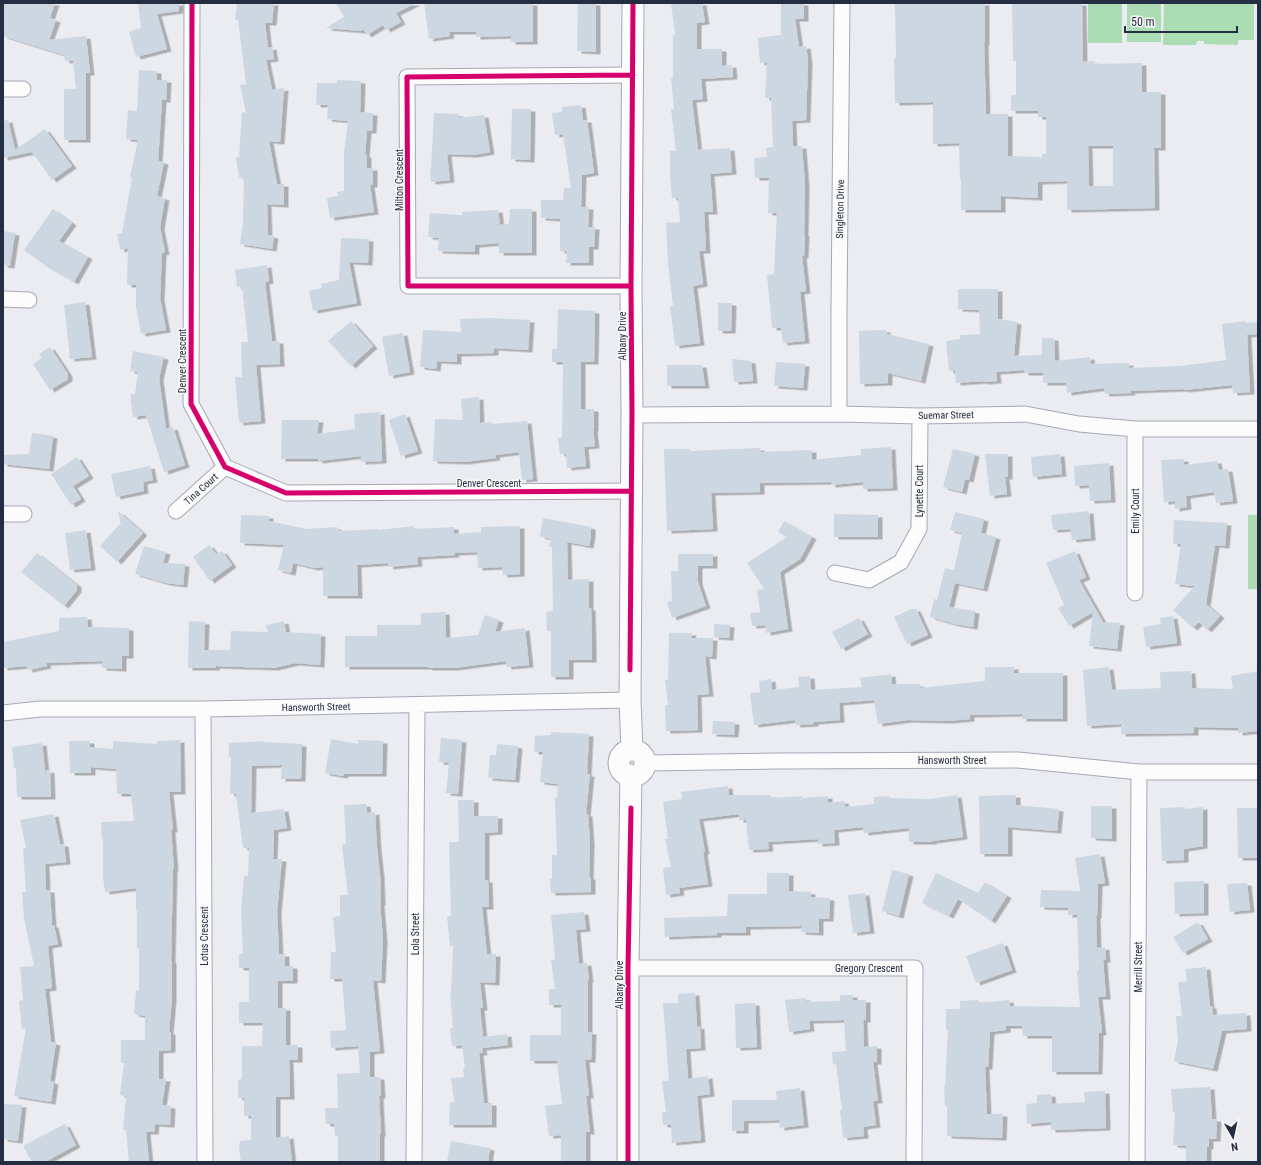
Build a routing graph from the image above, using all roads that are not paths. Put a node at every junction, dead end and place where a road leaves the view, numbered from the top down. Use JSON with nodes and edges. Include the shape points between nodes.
{"nodes":[{"id":1,"x":192,"y":3,"type":"edge"},
{"id":2,"x":633,"y":3,"type":"edge"},
{"id":3,"x":842,"y":3,"type":"edge"},
{"id":4,"x":634,"y":75,"type":"junction"},
{"id":5,"x":3,"y":89,"type":"edge"},
{"id":6,"x":23,"y":89,"type":"dead end"},
{"id":7,"x":631,"y":286,"type":"junction"},
{"id":8,"x":3,"y":300,"type":"edge"},
{"id":9,"x":28,"y":300,"type":"dead end"},
{"id":10,"x":839,"y":414,"type":"junction"},
{"id":11,"x":632,"y":415,"type":"junction"},
{"id":12,"x":920,"y":416,"type":"junction"},
{"id":13,"x":1135,"y":429,"type":"junction"},
{"id":14,"x":1258,"y":429,"type":"edge"},
{"id":15,"x":225,"y":467,"type":"junction"},
{"id":16,"x":631,"y":491,"type":"junction"},
{"id":17,"x":176,"y":511,"type":"dead end"},
{"id":18,"x":3,"y":514,"type":"edge"},
{"id":19,"x":24,"y":514,"type":"dead end"},
{"id":20,"x":835,"y":574,"type":"dead end"},
{"id":21,"x":1136,"y":593,"type":"dead end"},
{"id":22,"x":630,"y":700,"type":"junction"},
{"id":23,"x":417,"y":706,"type":"junction"},
{"id":24,"x":203,"y":709,"type":"junction"},
{"id":25,"x":3,"y":714,"type":"edge"},
{"id":26,"x":636,"y":763,"type":"junction"},
{"id":27,"x":1139,"y":772,"type":"junction"},
{"id":28,"x":1258,"y":772,"type":"edge"},
{"id":29,"x":628,"y":968,"type":"junction"},
{"id":30,"x":205,"y":1162,"type":"edge"},
{"id":31,"x":414,"y":1162,"type":"edge"},
{"id":32,"x":628,"y":1162,"type":"edge"},
{"id":33,"x":914,"y":1162,"type":"edge"},
{"id":34,"x":1137,"y":1162,"type":"edge"}],
"edges":[{"from":1,"to":15,"type":"street","name":"Denver Crescent","via":[[191,404]]},
{"from":2,"to":4,"type":"street","name":"Albany Drive"},
{"from":3,"to":10,"type":"street","name":"Singleton Drive"},
{"from":4,"to":7,"type":"street","name":"Albany Drive"},
{"from":4,"to":7,"type":"street","name":"Milton Crescent","via":[[407,77],[408,286]]},
{"from":5,"to":6,"type":"street"},
{"from":7,"to":11,"type":"street","name":"Albany Drive"},
{"from":8,"to":9,"type":"street"},
{"from":10,"to":11,"type":"street","name":"Suemar Street"},
{"from":10,"to":12,"type":"street","name":"Suemar Street"},
{"from":11,"to":16,"type":"street","name":"Albany Drive"},
{"from":12,"to":13,"type":"street","name":"Suemar Street","via":[[1024,414],[1079,424]]},
{"from":12,"to":20,"type":"street","name":"Lynette Court","via":[[919,529],[901,562],[869,580]]},
{"from":13,"to":14,"type":"street","name":"Suemar Street"},
{"from":13,"to":21,"type":"street","name":"Emily Court"},
{"from":15,"to":16,"type":"street","name":"Denver Crescent","via":[[286,493]]},
{"from":15,"to":17,"type":"street","name":"Tina Court"},
{"from":16,"to":22,"type":"street","name":"Albany Drive"},
{"from":18,"to":19,"type":"street"},
{"from":22,"to":23,"type":"street","name":"Hansworth Street"},
{"from":22,"to":26,"type":"street","name":"Albany Drive"},
{"from":23,"to":24,"type":"street","name":"Hansworth Street"},
{"from":23,"to":31,"type":"street","name":"Lola Street"},
{"from":24,"to":25,"type":"street","name":"Hansworth Street","via":[[40,709]]},
{"from":24,"to":30,"type":"street","name":"Lotus Crescent"},
{"from":26,"to":27,"type":"street","name":"Hansworth Street","via":[[1018,760]]},
{"from":26,"to":29,"type":"street","name":"Albany Drive"},
{"from":27,"to":28,"type":"street","name":"Hansworth Street"},
{"from":27,"to":34,"type":"street","name":"Merrill Street"},
{"from":29,"to":32,"type":"street","name":"Albany Drive"},
{"from":29,"to":33,"type":"street","name":"Gregory Crescent","via":[[915,968]]}]}
